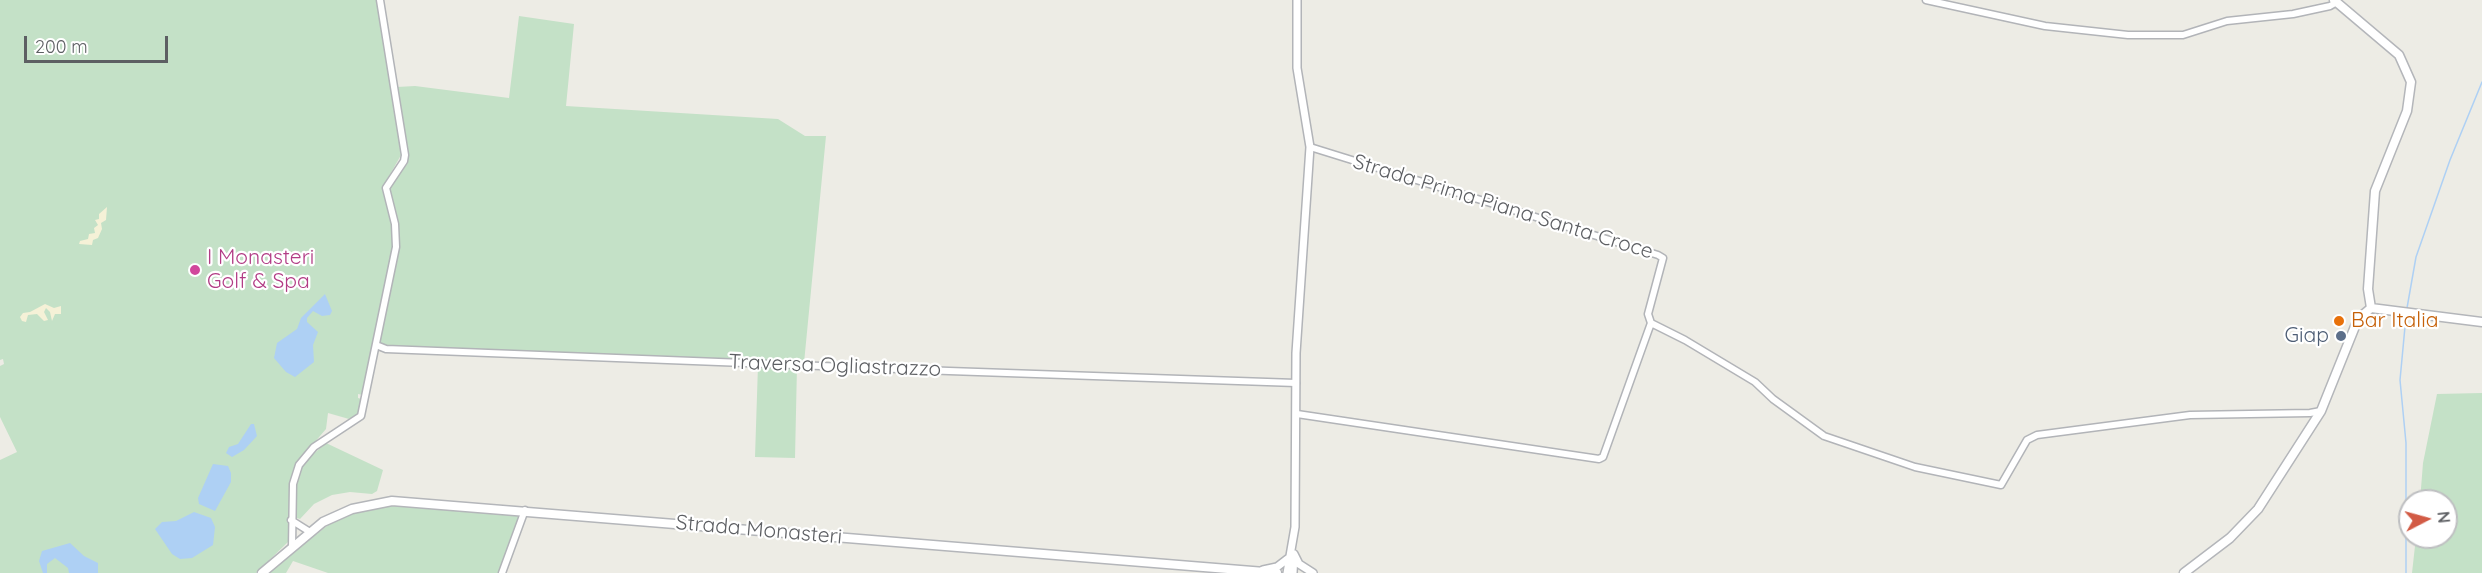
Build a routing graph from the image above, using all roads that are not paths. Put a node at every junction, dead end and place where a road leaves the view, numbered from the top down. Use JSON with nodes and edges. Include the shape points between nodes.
{"nodes":[{"id":1,"x":380,"y":0,"type":"edge"},
{"id":2,"x":1297,"y":0,"type":"edge"},
{"id":3,"x":1926,"y":0,"type":"edge"},
{"id":4,"x":2334,"y":2,"type":"edge"},
{"id":5,"x":1310,"y":147,"type":"junction"},
{"id":6,"x":2371,"y":308,"type":"junction"},
{"id":7,"x":2482,"y":322,"type":"edge"},
{"id":8,"x":1651,"y":323,"type":"junction"},
{"id":9,"x":376,"y":345,"type":"junction"},
{"id":10,"x":1296,"y":383,"type":"junction"},
{"id":11,"x":2321,"y":411,"type":"junction"},
{"id":12,"x":1297,"y":414,"type":"junction"},
{"id":13,"x":525,"y":510,"type":"junction"},
{"id":14,"x":291,"y":520,"type":"junction"},
{"id":15,"x":310,"y":532,"type":"junction"},
{"id":16,"x":292,"y":547,"type":"junction"},
{"id":17,"x":1292,"y":556,"type":"junction"},
{"id":18,"x":1260,"y":572,"type":"edge"},
{"id":19,"x":262,"y":573,"type":"edge"},
{"id":20,"x":502,"y":573,"type":"edge"},
{"id":21,"x":1278,"y":573,"type":"edge"},
{"id":22,"x":1287,"y":573,"type":"edge"},
{"id":23,"x":1293,"y":573,"type":"edge"},
{"id":24,"x":1313,"y":573,"type":"edge"},
{"id":25,"x":2184,"y":573,"type":"edge"}],
"edges":[{"from":1,"to":9,"type":"street","via":[[405,155],[386,188],[396,247]]},
{"from":2,"to":5,"type":"street","via":[[1297,68]]},
{"from":3,"to":4,"type":"street","via":[[2044,26],[2128,35],[2183,35],[2227,21],[2293,14]]},
{"from":4,"to":6,"type":"main road","via":[[2399,55],[2410,82],[2407,111],[2375,191],[2368,289]]},
{"from":5,"to":8,"type":"street","name":"Strada Prima Piana Santa Croce","via":[[1658,255],[1663,258],[1648,314]]},
{"from":5,"to":10,"type":"street"},
{"from":6,"to":7,"type":"main road"},
{"from":6,"to":11,"type":"main road","via":[[2358,319]]},
{"from":8,"to":11,"type":"street","via":[[1755,382],[1835,442],[1995,486],[2004,482],[2027,440],[2037,435],[2190,415]]},
{"from":8,"to":12,"type":"street","name":"Strada Prima Piana Santa Croce","via":[[1603,457],[1599,459]]},
{"from":9,"to":10,"type":"street","name":"Traversa Ogliastrazzo","via":[[386,349]]},
{"from":9,"to":14,"type":"street","via":[[361,416],[314,447],[299,465],[293,484]]},
{"from":10,"to":12,"type":"street"},
{"from":11,"to":25,"type":"main road","via":[[2249,520]]},
{"from":12,"to":17,"type":"street"},
{"from":13,"to":15,"type":"main road","name":"Strada Monasteri","via":[[385,502],[340,514]]},
{"from":13,"to":18,"type":"main road","name":"Strada Monasteri"},
{"from":13,"to":20,"type":"street"},
{"from":14,"to":15,"type":"street"},
{"from":14,"to":16,"type":"street"},
{"from":15,"to":16,"type":"main road","name":"Strada Monasteri"},
{"from":16,"to":19,"type":"main road","name":"Strada Monasteri"},
{"from":17,"to":18,"type":"street"},
{"from":17,"to":22,"type":"street"},
{"from":17,"to":23,"type":"street"},
{"from":17,"to":24,"type":"street"},
{"from":18,"to":21,"type":"main road","name":"Strada Monasteri"}]}
